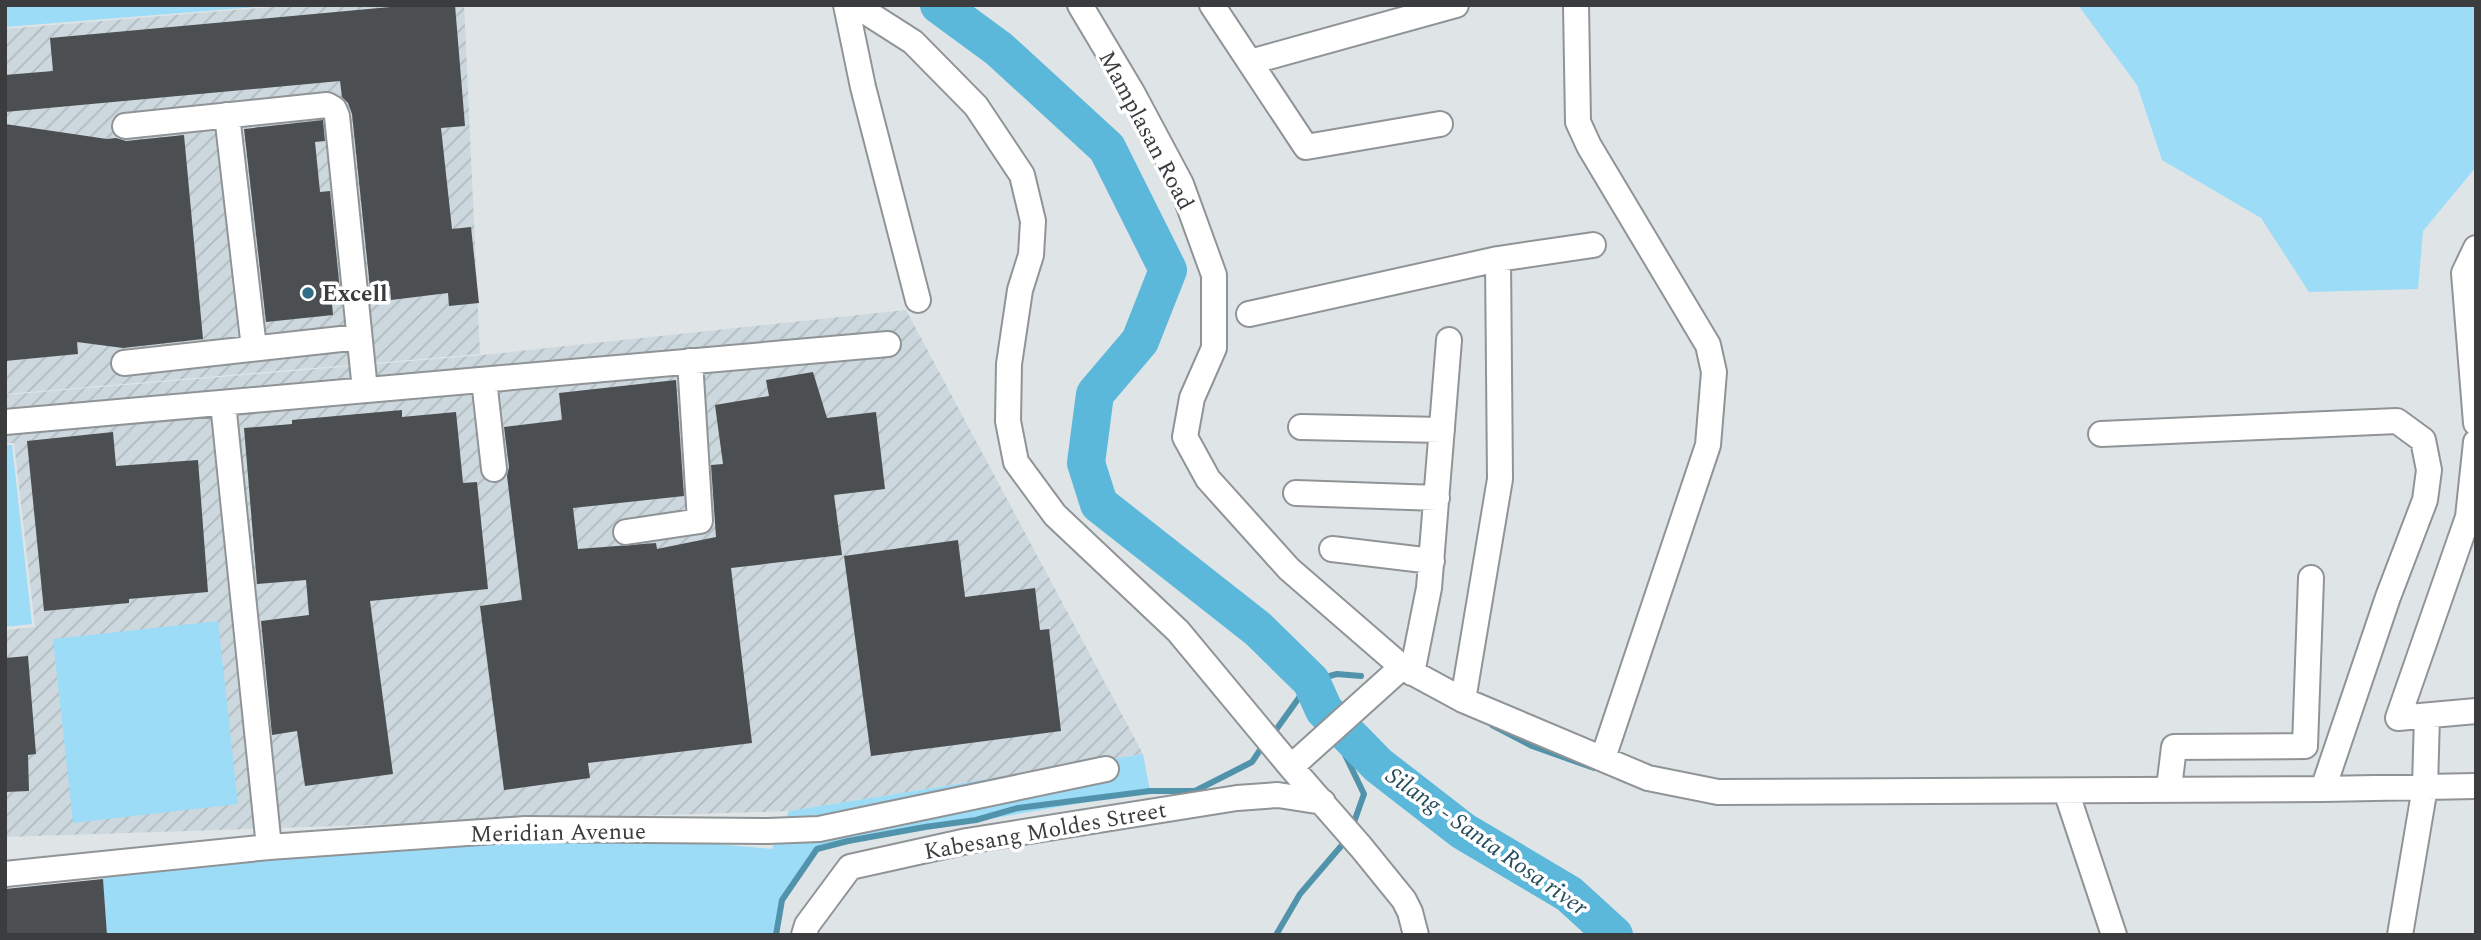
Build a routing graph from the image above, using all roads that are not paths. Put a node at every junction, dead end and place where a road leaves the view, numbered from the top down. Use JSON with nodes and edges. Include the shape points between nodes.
{"nodes":[{"id":1,"x":846,"y":5,"type":"edge"},
{"id":2,"x":855,"y":5,"type":"edge"},
{"id":3,"x":1080,"y":5,"type":"edge"},
{"id":4,"x":1212,"y":5,"type":"edge"},
{"id":5,"x":1456,"y":5,"type":"edge"},
{"id":6,"x":1576,"y":5,"type":"edge"},
{"id":7,"x":1250,"y":62,"type":"junction"},
{"id":8,"x":227,"y":116,"type":"junction"},
{"id":9,"x":1440,"y":124,"type":"dead end"},
{"id":10,"x":125,"y":126,"type":"dead end"},
{"id":11,"x":1593,"y":245,"type":"dead end"},
{"id":12,"x":2476,"y":248,"type":"edge"},
{"id":13,"x":1498,"y":259,"type":"junction"},
{"id":14,"x":918,"y":300,"type":"dead end"},
{"id":15,"x":1249,"y":314,"type":"dead end"},
{"id":16,"x":359,"y":337,"type":"junction"},
{"id":17,"x":1449,"y":340,"type":"dead end"},
{"id":18,"x":888,"y":344,"type":"dead end"},
{"id":19,"x":254,"y":348,"type":"junction"},
{"id":20,"x":690,"y":361,"type":"junction"},
{"id":21,"x":124,"y":363,"type":"dead end"},
{"id":22,"x":484,"y":380,"type":"junction"},
{"id":23,"x":365,"y":390,"type":"junction"},
{"id":24,"x":223,"y":403,"type":"junction"},
{"id":25,"x":5,"y":422,"type":"edge"},
{"id":26,"x":2476,"y":423,"type":"edge"},
{"id":27,"x":1301,"y":427,"type":"dead end"},
{"id":28,"x":1442,"y":430,"type":"junction"},
{"id":29,"x":2101,"y":434,"type":"dead end"},
{"id":30,"x":2476,"y":442,"type":"edge"},
{"id":31,"x":494,"y":469,"type":"dead end"},
{"id":32,"x":1296,"y":493,"type":"dead end"},
{"id":33,"x":1437,"y":498,"type":"junction"},
{"id":34,"x":626,"y":532,"type":"dead end"},
{"id":35,"x":1332,"y":549,"type":"dead end"},
{"id":36,"x":1432,"y":561,"type":"junction"},
{"id":37,"x":2311,"y":578,"type":"dead end"},
{"id":38,"x":1407,"y":670,"type":"junction"},
{"id":39,"x":1463,"y":700,"type":"junction"},
{"id":40,"x":2476,"y":711,"type":"edge"},
{"id":41,"x":2427,"y":716,"type":"junction"},
{"id":42,"x":1603,"y":758,"type":"junction"},
{"id":43,"x":1298,"y":761,"type":"junction"},
{"id":44,"x":1106,"y":769,"type":"dead end"},
{"id":45,"x":2476,"y":786,"type":"edge"},
{"id":46,"x":2425,"y":787,"type":"junction"},
{"id":47,"x":2169,"y":788,"type":"junction"},
{"id":48,"x":2323,"y":789,"type":"junction"},
{"id":49,"x":2066,"y":790,"type":"junction"},
{"id":50,"x":1324,"y":802,"type":"junction"},
{"id":51,"x":269,"y":847,"type":"junction"},
{"id":52,"x":5,"y":874,"type":"edge"},
{"id":53,"x":804,"y":935,"type":"edge"},
{"id":54,"x":1416,"y":935,"type":"edge"},
{"id":55,"x":2113,"y":935,"type":"edge"},
{"id":56,"x":2400,"y":935,"type":"edge"}],
"edges":[{"from":1,"to":14,"type":"street"},
{"from":2,"to":43,"type":"street","via":[[913,42],[976,106],[1022,176],[1033,220],[1031,255],[1020,290],[1009,364],[1009,421],[1016,462],[1055,515],[1178,631]]},
{"from":3,"to":38,"type":"street","name":"Mamplasan Road","via":[[1181,184],[1214,275],[1214,348],[1192,398],[1185,438],[1208,479],[1289,569]]},
{"from":4,"to":7,"type":"street"},
{"from":5,"to":7,"type":"street"},
{"from":6,"to":42,"type":"street","via":[[1578,122],[1708,345],[1714,372],[1708,445]]},
{"from":7,"to":9,"type":"street","via":[[1306,147]]},
{"from":8,"to":10,"type":"street"},
{"from":8,"to":16,"type":"street","via":[[327,105],[334,109]]},
{"from":8,"to":19,"type":"street"},
{"from":11,"to":13,"type":"street"},
{"from":12,"to":26,"type":"street","via":[[2464,273]]},
{"from":13,"to":15,"type":"street"},
{"from":13,"to":39,"type":"street","via":[[1500,479]]},
{"from":16,"to":19,"type":"street"},
{"from":16,"to":23,"type":"street"},
{"from":17,"to":28,"type":"street"},
{"from":18,"to":20,"type":"street"},
{"from":19,"to":21,"type":"street"},
{"from":20,"to":22,"type":"street"},
{"from":20,"to":34,"type":"street","via":[[700,521]]},
{"from":22,"to":23,"type":"street"},
{"from":22,"to":31,"type":"street"},
{"from":23,"to":24,"type":"street"},
{"from":24,"to":25,"type":"street"},
{"from":24,"to":51,"type":"street"},
{"from":27,"to":28,"type":"street"},
{"from":28,"to":33,"type":"street"},
{"from":29,"to":48,"type":"street","via":[[2397,421],[2423,440],[2429,470],[2424,500]]},
{"from":30,"to":41,"type":"street","via":[[2468,517],[2398,718]]},
{"from":32,"to":33,"type":"street"},
{"from":33,"to":36,"type":"street"},
{"from":35,"to":36,"type":"street"},
{"from":36,"to":38,"type":"street"},
{"from":37,"to":47,"type":"street","via":[[2305,746],[2174,747]]},
{"from":38,"to":39,"type":"street","name":"Mamplasan Road"},
{"from":38,"to":43,"type":"street"},
{"from":39,"to":42,"type":"street","name":"Mamplasan Road"},
{"from":40,"to":41,"type":"street"},
{"from":41,"to":46,"type":"street"},
{"from":42,"to":49,"type":"street","name":"Mamplasan Road","via":[[1648,778],[1718,792]]},
{"from":43,"to":50,"type":"street"},
{"from":44,"to":51,"type":"street","name":"Meridian Avenue","via":[[819,829],[525,829]]},
{"from":45,"to":46,"type":"street","name":"Mamplasan Road"},
{"from":46,"to":48,"type":"street","name":"Mamplasan Road"},
{"from":46,"to":56,"type":"street"},
{"from":47,"to":48,"type":"street","name":"Mamplasan Road"},
{"from":47,"to":49,"type":"street","name":"Mamplasan Road"},
{"from":49,"to":55,"type":"street"},
{"from":50,"to":53,"type":"street","name":"Kabesang Moldes Street","via":[[1279,795],[1237,798],[967,841],[850,867]]},
{"from":50,"to":54,"type":"street","via":[[1404,900]]},
{"from":51,"to":52,"type":"street","name":"Meridian Avenue"}]}
